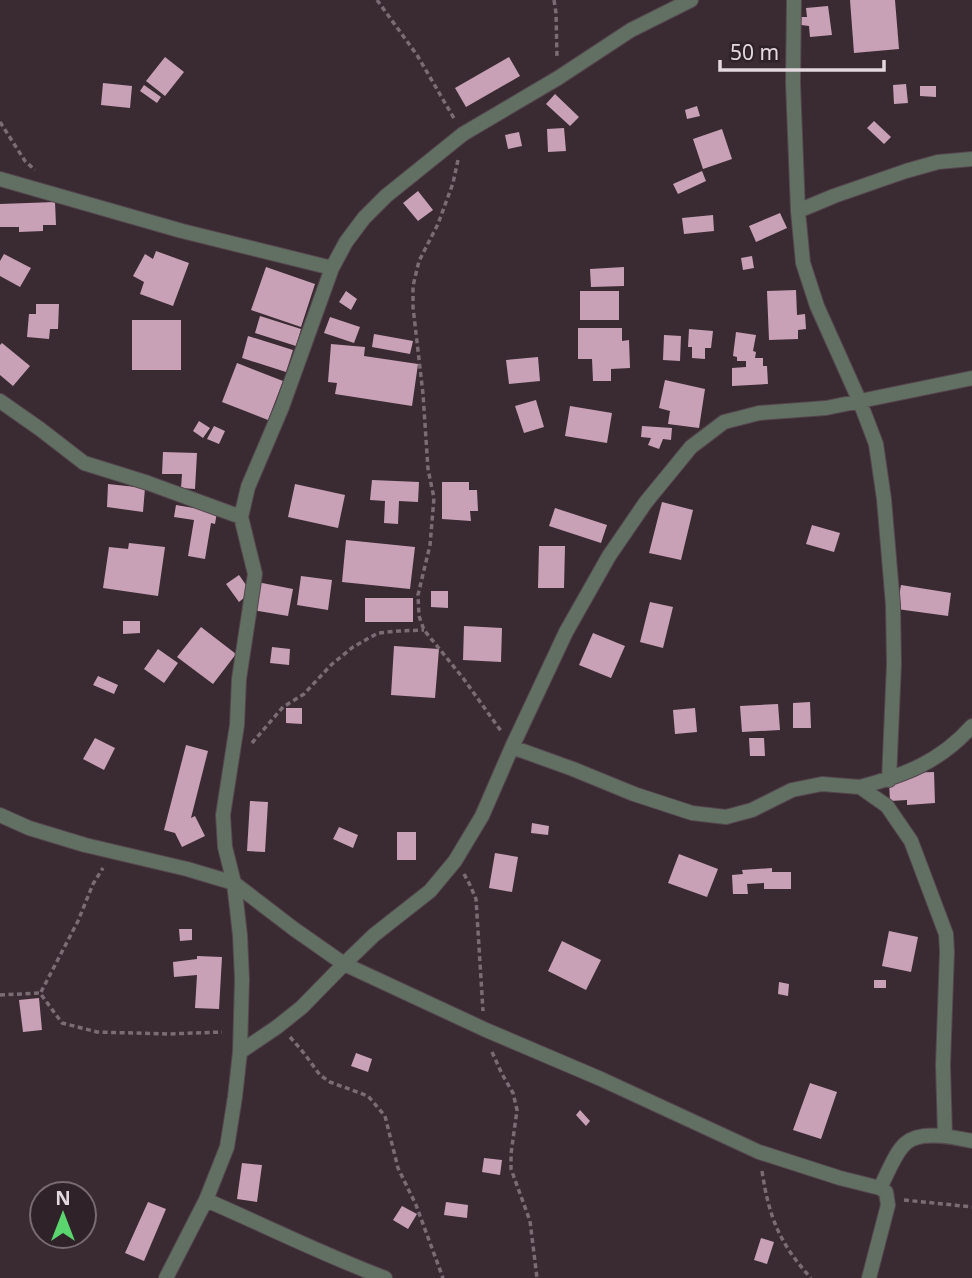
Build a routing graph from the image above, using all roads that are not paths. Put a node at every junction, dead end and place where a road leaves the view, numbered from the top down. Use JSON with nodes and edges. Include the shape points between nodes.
{"nodes":[{"id":1,"x":691,"y":0,"type":"edge"},
{"id":2,"x":794,"y":0,"type":"edge"},
{"id":3,"x":972,"y":159,"type":"edge"},
{"id":4,"x":0,"y":178,"type":"edge"},
{"id":5,"x":798,"y":211,"type":"junction"},
{"id":6,"x":332,"y":268,"type":"junction"},
{"id":7,"x":972,"y":378,"type":"edge"},
{"id":8,"x":0,"y":401,"type":"edge"},
{"id":9,"x":860,"y":402,"type":"junction"},
{"id":10,"x":241,"y":517,"type":"junction"},
{"id":11,"x":972,"y":726,"type":"edge"},
{"id":12,"x":512,"y":747,"type":"junction"},
{"id":13,"x":889,"y":780,"type":"junction"},
{"id":14,"x":860,"y":787,"type":"junction"},
{"id":15,"x":0,"y":815,"type":"edge"},
{"id":16,"x":234,"y":883,"type":"junction"},
{"id":17,"x":344,"y":964,"type":"junction"},
{"id":18,"x":240,"y":1052,"type":"junction"},
{"id":19,"x":945,"y":1135,"type":"junction"},
{"id":20,"x":972,"y":1141,"type":"edge"},
{"id":21,"x":884,"y":1193,"type":"junction"},
{"id":22,"x":206,"y":1200,"type":"junction"},
{"id":23,"x":166,"y":1278,"type":"edge"},
{"id":24,"x":385,"y":1278,"type":"edge"},
{"id":25,"x":869,"y":1278,"type":"edge"}],
"edges":[{"from":1,"to":6,"type":"street","via":[[631,30],[463,134],[386,196],[358,226]]},
{"from":2,"to":5,"type":"street"},
{"from":3,"to":5,"type":"street","via":[[938,162]]},
{"from":4,"to":6,"type":"street","via":[[182,231]]},
{"from":5,"to":9,"type":"street","via":[[803,263]]},
{"from":6,"to":10,"type":"street","via":[[248,487]]},
{"from":7,"to":9,"type":"street"},
{"from":8,"to":10,"type":"street","via":[[84,463]]},
{"from":9,"to":12,"type":"street","via":[[759,413],[724,422],[691,447],[609,556],[566,632]]},
{"from":9,"to":13,"type":"street","via":[[876,444],[893,605]]},
{"from":10,"to":16,"type":"street","via":[[255,575],[223,815]]},
{"from":11,"to":13,"type":"street","via":[[930,762]]},
{"from":12,"to":14,"type":"street","via":[[692,813],[726,817],[792,790],[822,784]]},
{"from":12,"to":17,"type":"street","via":[[482,816],[455,862],[430,891]]},
{"from":13,"to":14,"type":"street"},
{"from":14,"to":19,"type":"street","via":[[887,806],[911,841],[946,934]]},
{"from":15,"to":16,"type":"street","via":[[29,828]]},
{"from":16,"to":17,"type":"street"},
{"from":16,"to":18,"type":"street","via":[[240,935]]},
{"from":17,"to":18,"type":"street","via":[[302,1007]]},
{"from":17,"to":21,"type":"street","via":[[759,1152]]},
{"from":18,"to":22,"type":"street","via":[[227,1147]]},
{"from":19,"to":20,"type":"street"},
{"from":19,"to":21,"type":"street","via":[[917,1137],[905,1143],[894,1160]]},
{"from":21,"to":25,"type":"street","via":[[888,1205]]},
{"from":22,"to":23,"type":"street"},
{"from":22,"to":24,"type":"street"}]}
